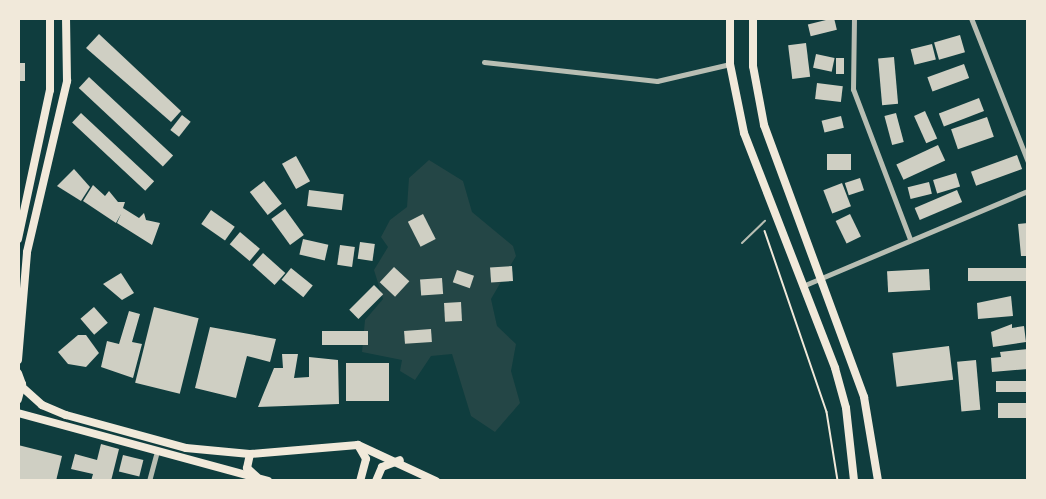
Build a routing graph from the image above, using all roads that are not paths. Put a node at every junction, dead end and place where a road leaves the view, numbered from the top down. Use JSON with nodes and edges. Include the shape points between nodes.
{"nodes":[{"id":1,"x":50,"y":18,"type":"edge"},
{"id":2,"x":66,"y":18,"type":"edge"},
{"id":3,"x":730,"y":18,"type":"edge"},
{"id":4,"x":753,"y":18,"type":"edge"},
{"id":5,"x":854,"y":18,"type":"edge"},
{"id":6,"x":970,"y":18,"type":"edge"},
{"id":7,"x":484,"y":62,"type":"dead end"},
{"id":8,"x":730,"y":64,"type":"junction"},
{"id":9,"x":1028,"y":162,"type":"edge"},
{"id":10,"x":1028,"y":191,"type":"edge"},
{"id":11,"x":765,"y":221,"type":"dead end"},
{"id":12,"x":18,"y":238,"type":"edge"},
{"id":13,"x":910,"y":239,"type":"junction"},
{"id":14,"x":742,"y":243,"type":"dead end"},
{"id":15,"x":820,"y":278,"type":"junction"},
{"id":16,"x":805,"y":285,"type":"junction"},
{"id":17,"x":18,"y":360,"type":"edge"},
{"id":18,"x":18,"y":373,"type":"edge"},
{"id":19,"x":22,"y":387,"type":"junction"},
{"id":20,"x":18,"y":399,"type":"edge"},
{"id":21,"x":18,"y":413,"type":"edge"},
{"id":22,"x":358,"y":445,"type":"junction"},
{"id":23,"x":250,"y":454,"type":"junction"},
{"id":24,"x":156,"y":455,"type":"junction"},
{"id":25,"x":400,"y":460,"type":"junction"},
{"id":26,"x":264,"y":480,"type":"edge"},
{"id":27,"x":149,"y":481,"type":"edge"},
{"id":28,"x":360,"y":481,"type":"edge"},
{"id":29,"x":376,"y":481,"type":"edge"},
{"id":30,"x":436,"y":481,"type":"edge"},
{"id":31,"x":854,"y":481,"type":"edge"},
{"id":32,"x":878,"y":481,"type":"edge"}],
"edges":[{"from":1,"to":12,"type":"highway","via":[[50,90]]},
{"from":2,"to":17,"type":"highway","via":[[67,81],[27,252]]},
{"from":3,"to":8,"type":"highway"},
{"from":4,"to":15,"type":"highway","via":[[753,66],[764,125]]},
{"from":5,"to":13,"type":"street","via":[[853,89]]},
{"from":6,"to":9,"type":"street"},
{"from":7,"to":8,"type":"street","via":[[657,81]]},
{"from":8,"to":16,"type":"highway","via":[[749,151]]},
{"from":10,"to":13,"type":"street"},
{"from":11,"to":14,"type":"lane"},
{"from":13,"to":15,"type":"street"},
{"from":15,"to":16,"type":"street"},
{"from":15,"to":32,"type":"highway","via":[[864,397]]},
{"from":16,"to":31,"type":"highway","via":[[846,408]]},
{"from":18,"to":19,"type":"highway"},
{"from":19,"to":20,"type":"highway"},
{"from":19,"to":23,"type":"highway","via":[[42,405],[66,415],[186,448]]},
{"from":21,"to":24,"type":"highway"},
{"from":22,"to":23,"type":"highway"},
{"from":22,"to":25,"type":"highway"},
{"from":22,"to":28,"type":"highway","via":[[366,459]]},
{"from":23,"to":26,"type":"highway","via":[[247,468]]},
{"from":24,"to":26,"type":"highway"},
{"from":24,"to":27,"type":"street"},
{"from":25,"to":29,"type":"highway","via":[[382,467]]},
{"from":25,"to":30,"type":"highway"}]}
